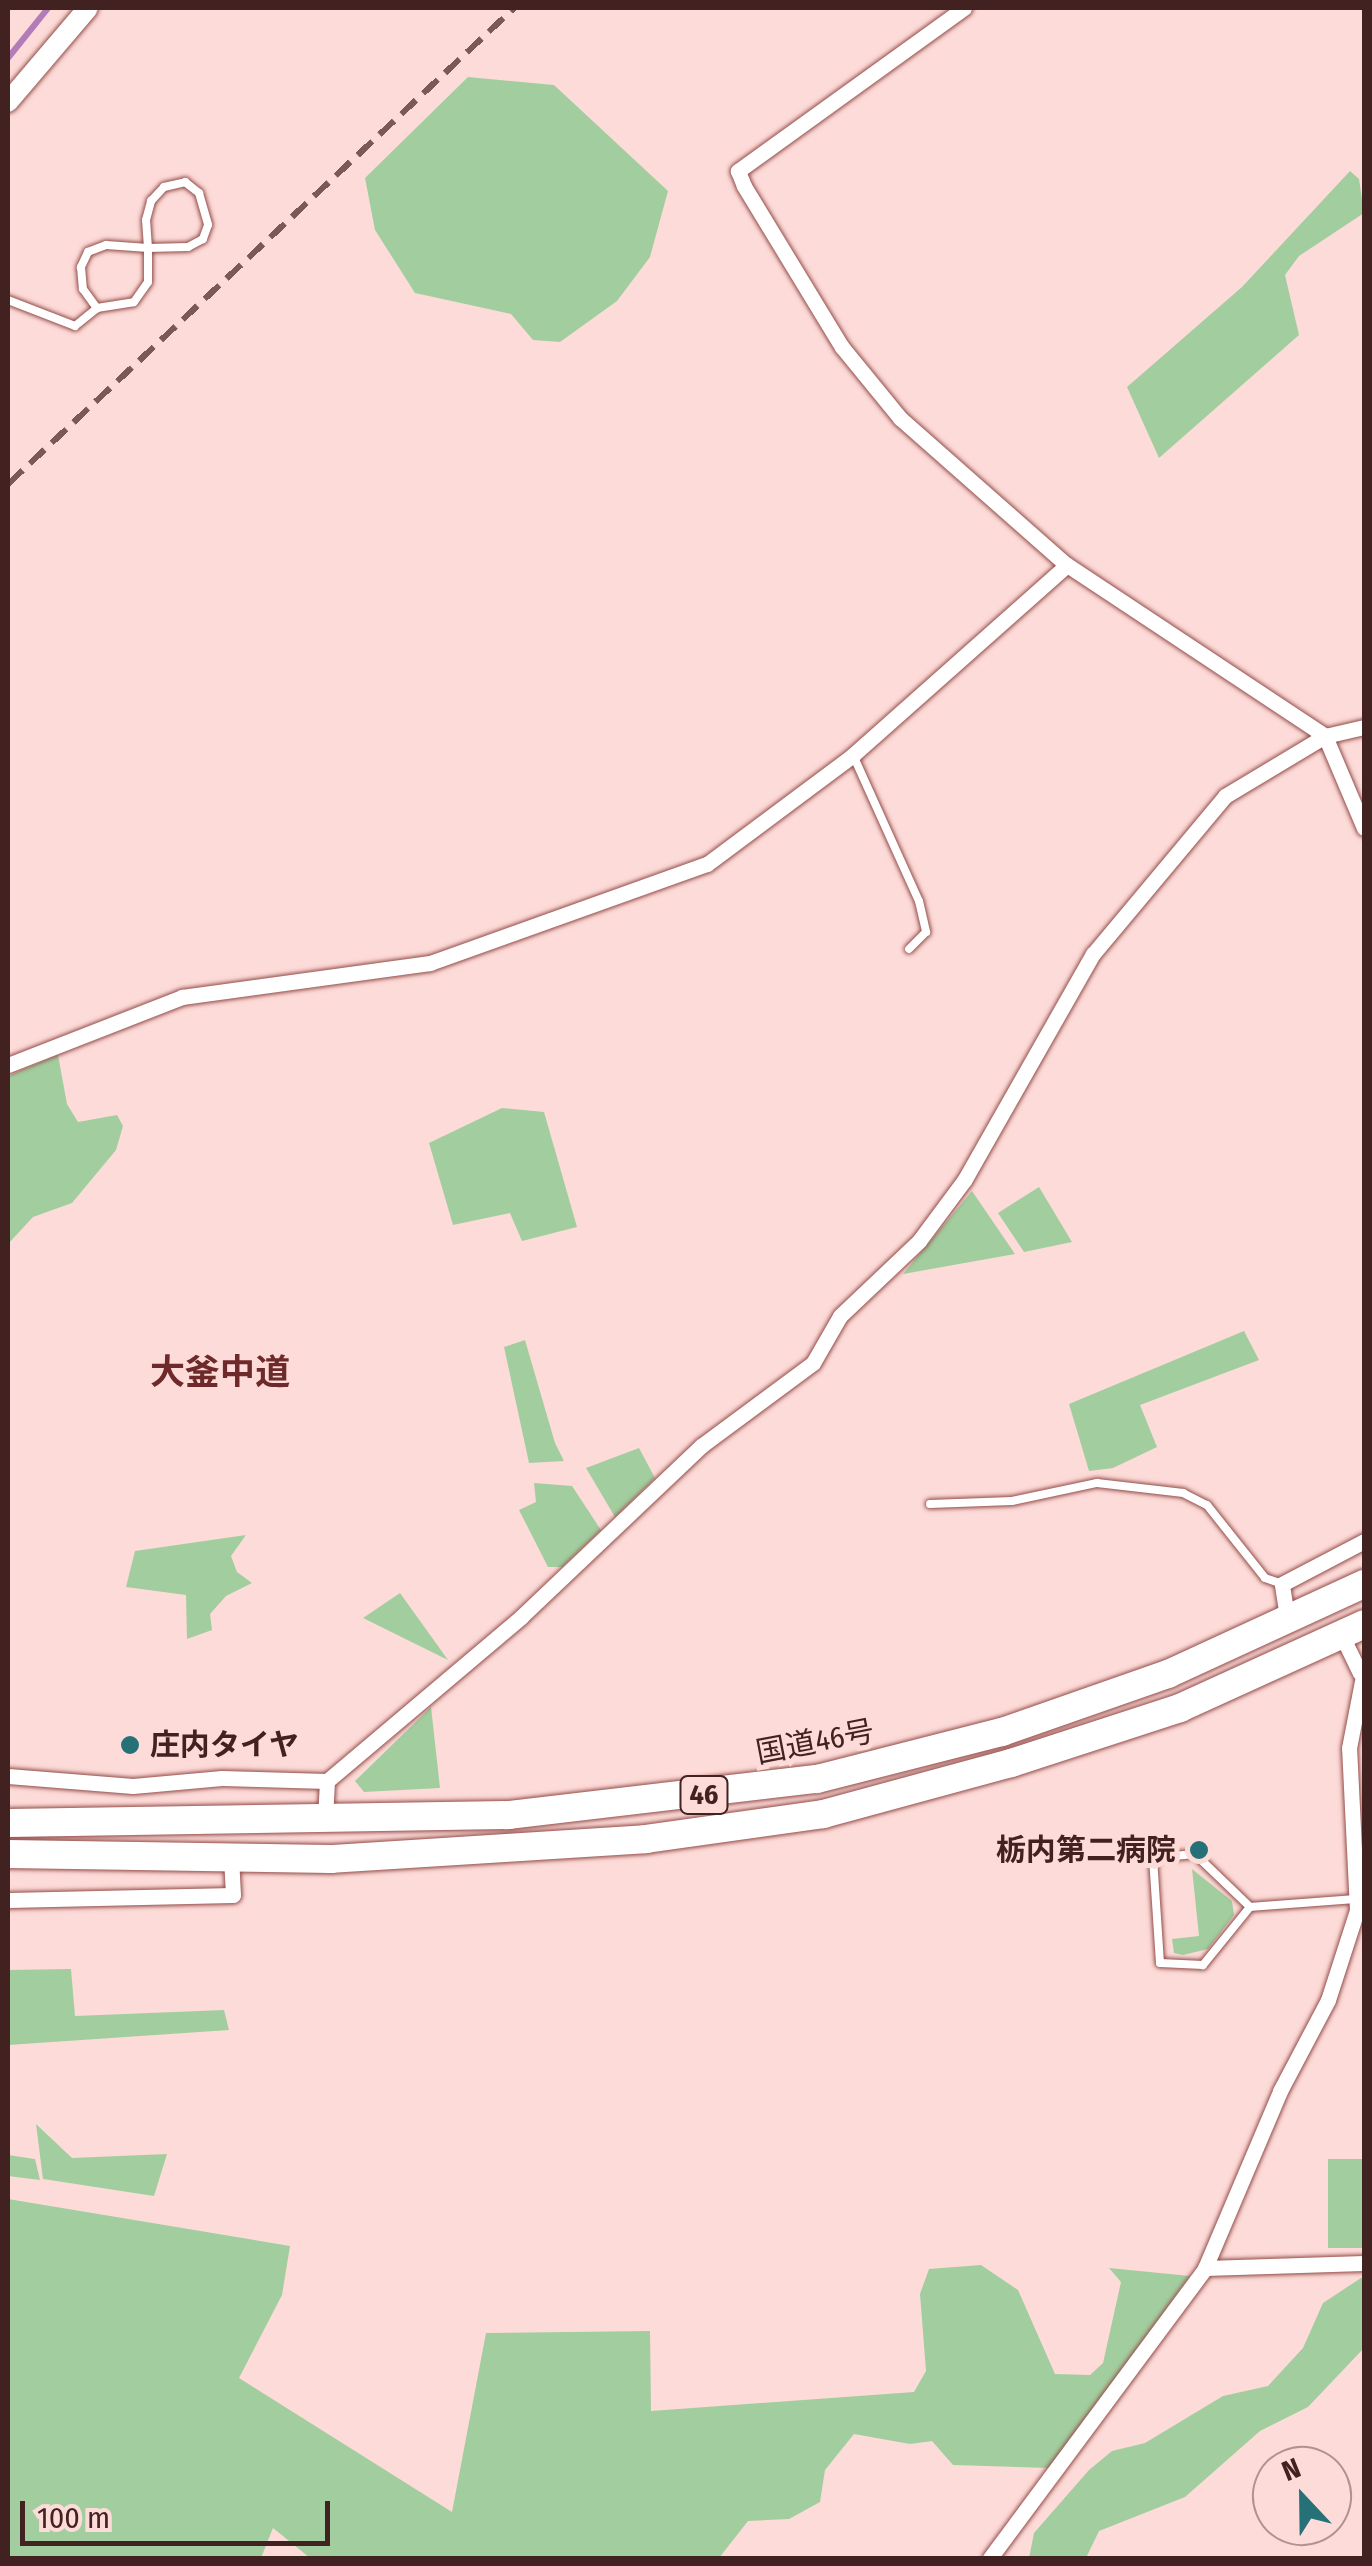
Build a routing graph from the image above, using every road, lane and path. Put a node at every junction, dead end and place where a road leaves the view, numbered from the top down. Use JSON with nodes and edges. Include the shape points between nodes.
{"nodes":[{"id":1,"x":88,"y":8,"type":"edge"},
{"id":2,"x":964,"y":8,"type":"edge"},
{"id":3,"x":8,"y":102,"type":"edge"},
{"id":4,"x":148,"y":248,"type":"junction"},
{"id":5,"x":8,"y":300,"type":"edge"},
{"id":6,"x":97,"y":308,"type":"junction"},
{"id":7,"x":1067,"y":565,"type":"junction"},
{"id":8,"x":1364,"y":727,"type":"edge"},
{"id":9,"x":1325,"y":736,"type":"junction"},
{"id":10,"x":854,"y":755,"type":"junction"},
{"id":11,"x":1364,"y":828,"type":"edge"},
{"id":12,"x":908,"y":948,"type":"dead end"},
{"id":13,"x":8,"y":1065,"type":"edge"},
{"id":14,"x":930,"y":1504,"type":"dead end"},
{"id":15,"x":1364,"y":1541,"type":"edge"},
{"id":16,"x":1282,"y":1584,"type":"junction"},
{"id":17,"x":1364,"y":1584,"type":"edge"},
{"id":18,"x":1288,"y":1623,"type":"junction"},
{"id":19,"x":1353,"y":1630,"type":"edge"},
{"id":20,"x":1362,"y":1672,"type":"edge"},
{"id":21,"x":8,"y":1776,"type":"edge"},
{"id":22,"x":328,"y":1781,"type":"junction"},
{"id":23,"x":325,"y":1820,"type":"junction"},
{"id":24,"x":8,"y":1823,"type":"edge"},
{"id":25,"x":8,"y":1854,"type":"edge"},
{"id":26,"x":230,"y":1858,"type":"junction"},
{"id":27,"x":1358,"y":1898,"type":"junction"},
{"id":28,"x":8,"y":1900,"type":"edge"},
{"id":29,"x":1250,"y":1907,"type":"junction"},
{"id":30,"x":1364,"y":2263,"type":"edge"},
{"id":31,"x":1205,"y":2268,"type":"junction"},
{"id":32,"x":990,"y":2558,"type":"edge"}],
"edges":[{"from":1,"to":3,"type":"street"},
{"from":2,"to":7,"type":"street","via":[[738,171],[842,347],[888,404]]},
{"from":4,"to":4,"type":"lane","via":[[151,201],[164,187],[185,182],[206,209],[203,239],[188,247]]},
{"from":4,"to":6,"type":"lane","via":[[148,282],[134,302]]},
{"from":4,"to":6,"type":"lane","via":[[106,245],[88,252],[83,289]]},
{"from":5,"to":6,"type":"lane","via":[[75,326]]},
{"from":7,"to":9,"type":"street"},
{"from":7,"to":10,"type":"street"},
{"from":8,"to":9,"type":"street"},
{"from":9,"to":11,"type":"street"},
{"from":9,"to":22,"type":"street","via":[[1225,796],[1093,954],[965,1179],[919,1241],[840,1316],[813,1363],[701,1446],[522,1616]]},
{"from":10,"to":12,"type":"lane","via":[[919,900],[926,932]]},
{"from":10,"to":13,"type":"street","via":[[707,864],[632,896],[430,962],[182,998]]},
{"from":14,"to":16,"type":"lane","via":[[1012,1501],[1097,1483],[1183,1493],[1207,1505],[1264,1578]]},
{"from":15,"to":16,"type":"street"},
{"from":16,"to":18,"type":"street"},
{"from":17,"to":18,"type":"highway","name":"国道46号","number":"46"},
{"from":18,"to":23,"type":"highway","name":"国道46号","number":"46","via":[[1002,1732],[817,1779],[509,1816]]},
{"from":19,"to":20,"type":"street"},
{"from":19,"to":26,"type":"highway","number":"46","via":[[1180,1708],[823,1814],[516,1850]]},
{"from":20,"to":27,"type":"street","via":[[1348,1748]]},
{"from":21,"to":22,"type":"street","via":[[133,1786],[222,1778]]},
{"from":22,"to":23,"type":"street"},
{"from":23,"to":24,"type":"highway","name":"国道46号","number":"46"},
{"from":25,"to":26,"type":"highway","number":"46"},
{"from":26,"to":28,"type":"street","via":[[233,1895]]},
{"from":27,"to":29,"type":"lane"},
{"from":27,"to":31,"type":"street","via":[[1328,2000],[1280,2091]]},
{"from":29,"to":29,"type":"lane","via":[[1203,1965],[1160,1963],[1152,1858],[1196,1854]]},
{"from":30,"to":31,"type":"street"},
{"from":31,"to":32,"type":"street"}]}
